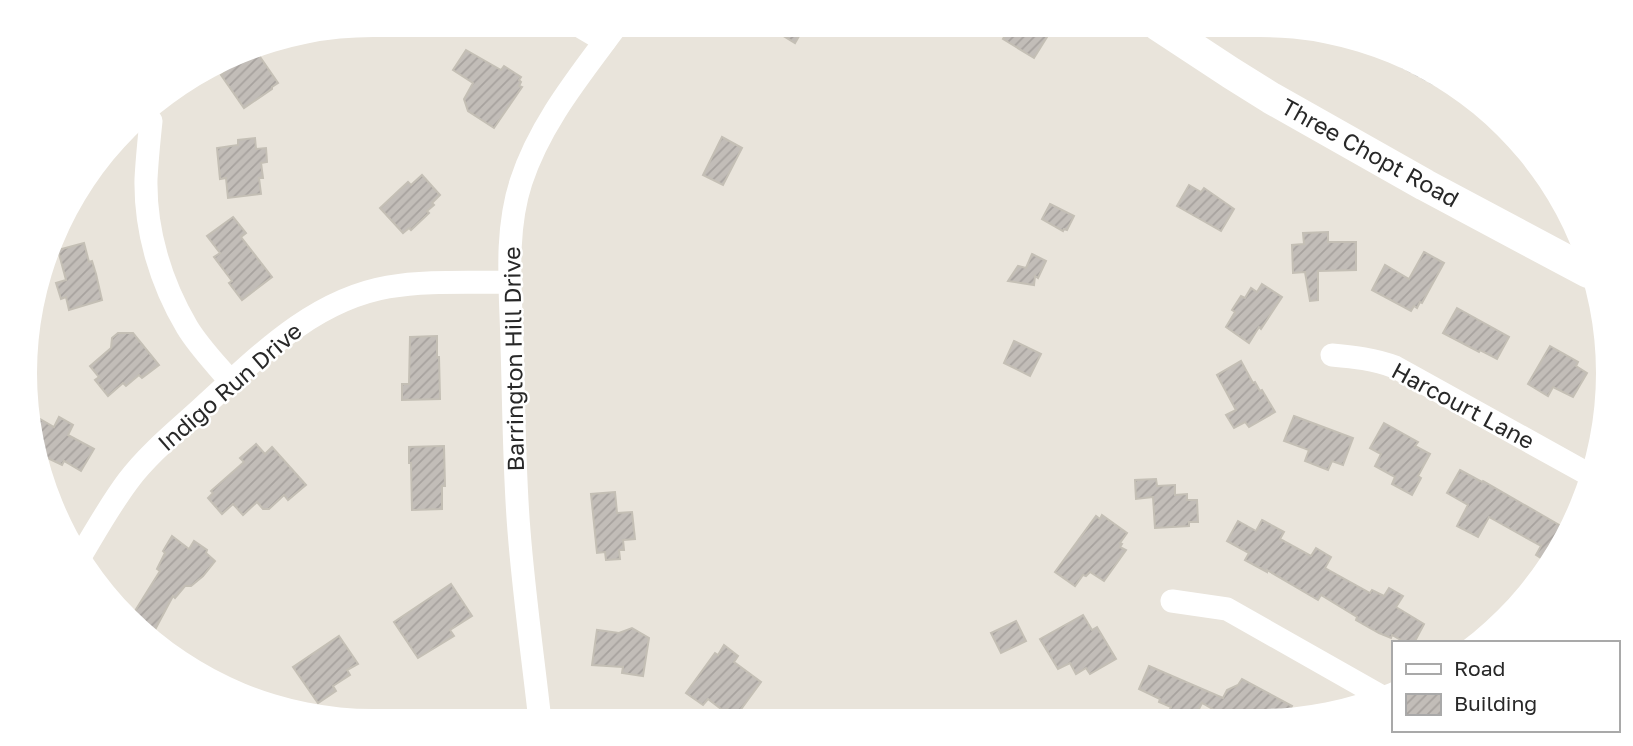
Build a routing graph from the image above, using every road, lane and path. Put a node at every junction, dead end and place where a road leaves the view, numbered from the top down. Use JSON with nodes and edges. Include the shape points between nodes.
{"nodes":[{"id":1,"x":608,"y":37,"type":"edge"},
{"id":2,"x":1177,"y":37,"type":"edge"},
{"id":3,"x":151,"y":121,"type":"dead end"},
{"id":4,"x":1579,"y":267,"type":"edge"},
{"id":5,"x":511,"y":282,"type":"junction"},
{"id":6,"x":1332,"y":355,"type":"dead end"},
{"id":7,"x":230,"y":382,"type":"junction"},
{"id":8,"x":1582,"y":470,"type":"edge"},
{"id":9,"x":82,"y":542,"type":"edge"},
{"id":10,"x":1172,"y":601,"type":"dead end"},
{"id":11,"x":1370,"y":690,"type":"edge"},
{"id":12,"x":539,"y":709,"type":"edge"}],
"edges":[{"from":1,"to":5,"type":"street","name":"Barrington Hill Drive","via":[[545,127],[521,183],[513,219]]},
{"from":2,"to":4,"type":"main road","name":"Three Chopt Road","via":[[1271,98]]},
{"from":3,"to":7,"type":"street","via":[[146,179],[155,253],[188,329]]},
{"from":5,"to":7,"type":"street","name":"Indigo Run Drive","via":[[388,287],[338,303],[299,324]]},
{"from":5,"to":12,"type":"street","name":"Barrington Hill Drive","via":[[519,532]]},
{"from":6,"to":8,"type":"street","name":"Harcourt Lane","via":[[1395,367]]},
{"from":7,"to":9,"type":"street","name":"Indigo Run Drive","via":[[159,446]]},
{"from":10,"to":11,"type":"street","via":[[1227,609]]}]}
